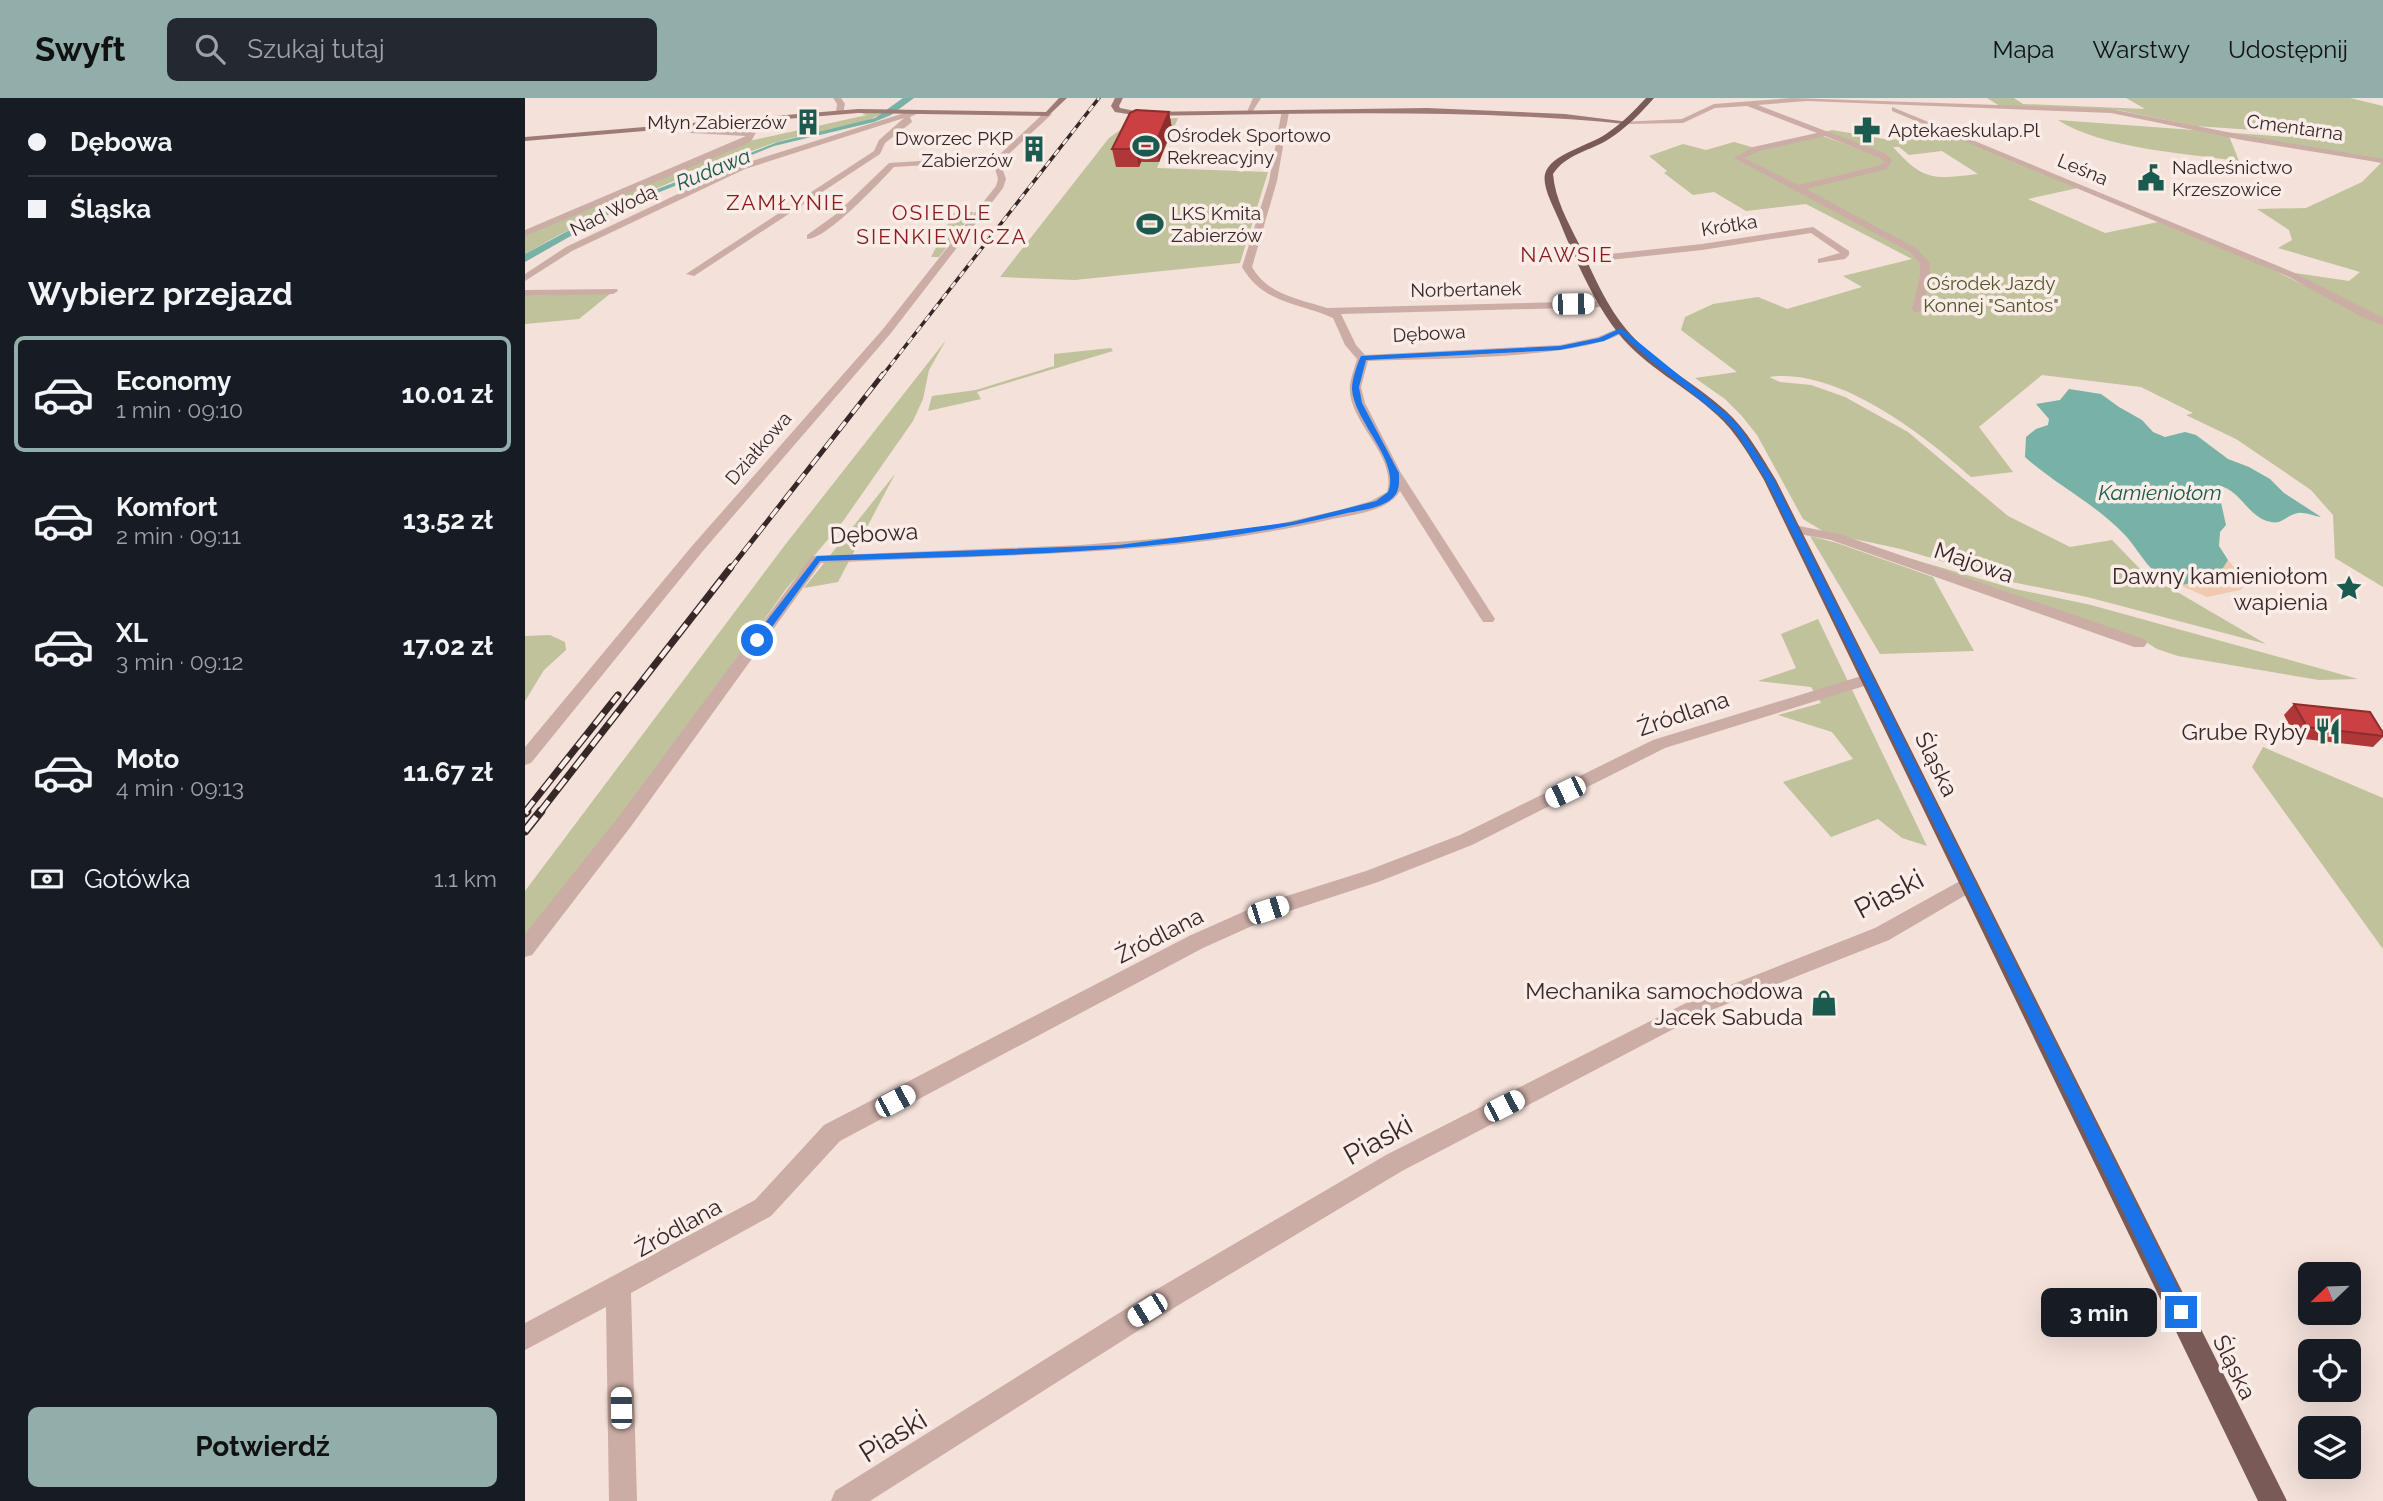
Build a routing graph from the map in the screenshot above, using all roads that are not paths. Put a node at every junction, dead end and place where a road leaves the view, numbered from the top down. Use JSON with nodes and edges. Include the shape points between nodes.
{"nodes":[{"id":1,"x":837,"y":98,"type":"edge"},
{"id":2,"x":1063,"y":98,"type":"edge"},
{"id":3,"x":1119,"y":98,"type":"edge"},
{"id":4,"x":1257,"y":98,"type":"edge"},
{"id":5,"x":1293,"y":98,"type":"edge"},
{"id":6,"x":1650,"y":98,"type":"edge"},
{"id":7,"x":1942,"y":98,"type":"edge"},
{"id":8,"x":1742,"y":102,"type":"junction"},
{"id":9,"x":1882,"y":104,"type":"junction"},
{"id":10,"x":1962,"y":105,"type":"junction"},
{"id":11,"x":840,"y":112,"type":"junction"},
{"id":12,"x":1251,"y":112,"type":"junction"},
{"id":13,"x":1289,"y":112,"type":"junction"},
{"id":14,"x":911,"y":113,"type":"junction"},
{"id":15,"x":1048,"y":114,"type":"junction"},
{"id":16,"x":758,"y":120,"type":"junction"},
{"id":17,"x":1625,"y":122,"type":"junction"},
{"id":18,"x":679,"y":127,"type":"junction"},
{"id":19,"x":750,"y":134,"type":"junction"},
{"id":20,"x":1824,"y":134,"type":"junction"},
{"id":21,"x":525,"y":139,"type":"edge"},
{"id":22,"x":1000,"y":158,"type":"junction"},
{"id":23,"x":2383,"y":160,"type":"edge"},
{"id":24,"x":1798,"y":188,"type":"junction"},
{"id":25,"x":525,"y":233,"type":"edge"},
{"id":26,"x":810,"y":237,"type":"dead end"},
{"id":27,"x":1583,"y":260,"type":"junction"},
{"id":28,"x":1821,"y":261,"type":"dead end"},
{"id":29,"x":691,"y":274,"type":"dead end"},
{"id":30,"x":525,"y":278,"type":"edge"},
{"id":31,"x":613,"y":291,"type":"dead end"},
{"id":32,"x":525,"y":293,"type":"edge"},
{"id":33,"x":1604,"y":304,"type":"junction"},
{"id":34,"x":1917,"y":310,"type":"dead end"},
{"id":35,"x":1328,"y":311,"type":"junction"},
{"id":36,"x":2383,"y":322,"type":"edge"},
{"id":37,"x":1621,"y":330,"type":"junction"},
{"id":38,"x":1363,"y":358,"type":"junction"},
{"id":39,"x":1395,"y":473,"type":"junction"},
{"id":40,"x":1392,"y":494,"type":"junction"},
{"id":41,"x":1417,"y":506,"type":"junction"},
{"id":42,"x":1794,"y":529,"type":"junction"},
{"id":43,"x":1488,"y":620,"type":"dead end"},
{"id":44,"x":2139,"y":643,"type":"dead end"},
{"id":45,"x":1868,"y":679,"type":"junction"},
{"id":46,"x":525,"y":759,"type":"edge"},
{"id":47,"x":1969,"y":884,"type":"junction"},
{"id":48,"x":525,"y":949,"type":"edge"},
{"id":49,"x":618,"y":1287,"type":"junction"},
{"id":50,"x":525,"y":1337,"type":"edge"},
{"id":51,"x":623,"y":1501,"type":"edge"},
{"id":52,"x":845,"y":1501,"type":"edge"},
{"id":53,"x":2273,"y":1501,"type":"edge"}],
"edges":[{"from":1,"to":11,"type":"street"},
{"from":2,"to":15,"type":"street"},
{"from":3,"to":12,"type":"street","via":[[1118,110],[1132,114]]},
{"from":4,"to":12,"type":"street"},
{"from":5,"to":13,"type":"street","name":"Norbertanek"},
{"from":6,"to":17,"type":"main road"},
{"from":7,"to":10,"type":"street"},
{"from":8,"to":9,"type":"street","name":"Cmentarna","via":[[1826,99]]},
{"from":8,"to":17,"type":"street","name":"Cmentarna","via":[[1714,106],[1683,121]]},
{"from":8,"to":20,"type":"street"},
{"from":9,"to":10,"type":"street","name":"Cmentarna"},
{"from":9,"to":36,"type":"street","name":"Leśna","via":[[2281,271]]},
{"from":10,"to":23,"type":"street","name":"Cmentarna","via":[[2135,113],[2220,134]]},
{"from":11,"to":14,"type":"street"},
{"from":11,"to":16,"type":"street"},
{"from":12,"to":13,"type":"street"},
{"from":13,"to":17,"type":"street","via":[[1474,111]]},
{"from":13,"to":35,"type":"street","name":"Norbertanek","via":[[1247,267],[1257,284],[1277,296]]},
{"from":14,"to":15,"type":"street"},
{"from":14,"to":29,"type":"street","via":[[909,120],[881,142],[877,152]]},
{"from":14,"to":30,"type":"street","name":"Nad Wodą","via":[[742,167],[580,243]]},
{"from":15,"to":22,"type":"street"},
{"from":16,"to":18,"type":"street"},
{"from":16,"to":19,"type":"street"},
{"from":17,"to":27,"type":"main road","name":"Śląska","via":[[1557,164],[1549,176],[1554,201]]},
{"from":18,"to":19,"type":"street"},
{"from":18,"to":21,"type":"street"},
{"from":19,"to":25,"type":"street","via":[[741,143]]},
{"from":20,"to":24,"type":"street","via":[[1756,149],[1738,158]]},
{"from":20,"to":24,"type":"street","via":[[1889,162]]},
{"from":22,"to":26,"type":"street","via":[[892,165]]},
{"from":22,"to":46,"type":"street","name":"Działkowa","via":[[996,165],[1000,186],[904,310],[697,549]]},
{"from":24,"to":34,"type":"street","via":[[1913,250],[1925,263]]},
{"from":27,"to":28,"type":"street","name":"Krótka","via":[[1813,230],[1846,253]]},
{"from":27,"to":33,"type":"main road","name":"Śląska"},
{"from":31,"to":32,"type":"street"},
{"from":33,"to":35,"type":"street","name":"Norbertanek"},
{"from":33,"to":37,"type":"main road","name":"Śląska"},
{"from":35,"to":38,"type":"street","via":[[1337,316],[1348,341]]},
{"from":37,"to":38,"type":"street","name":"Dębowa","via":[[1560,348]]},
{"from":37,"to":42,"type":"main road","name":"Śląska","via":[[1739,431]]},
{"from":38,"to":39,"type":"street","name":"Dębowa","via":[[1355,387],[1359,403]]},
{"from":39,"to":40,"type":"street"},
{"from":39,"to":41,"type":"street","name":"Dębowa"},
{"from":40,"to":41,"type":"street"},
{"from":40,"to":48,"type":"street","name":"Dębowa","via":[[1379,503],[1292,524],[1119,547],[817,559],[627,820]]},
{"from":41,"to":43,"type":"street","name":"Dębowa"},
{"from":42,"to":44,"type":"street","name":"Majowa","via":[[1834,537]]},
{"from":42,"to":45,"type":"main road","name":"Śląska"},
{"from":45,"to":47,"type":"main road","name":"Śląska"},
{"from":45,"to":49,"type":"street","name":"Źródlana","via":[[1659,744],[1466,840],[1268,910],[1196,942],[832,1133],[763,1208]]},
{"from":47,"to":52,"type":"street","name":"Piaski","via":[[1882,934],[1697,1007],[1394,1163],[1168,1297]]},
{"from":47,"to":53,"type":"main road","name":"Śląska"},
{"from":49,"to":50,"type":"street","name":"Źródlana"},
{"from":49,"to":51,"type":"street"}]}
